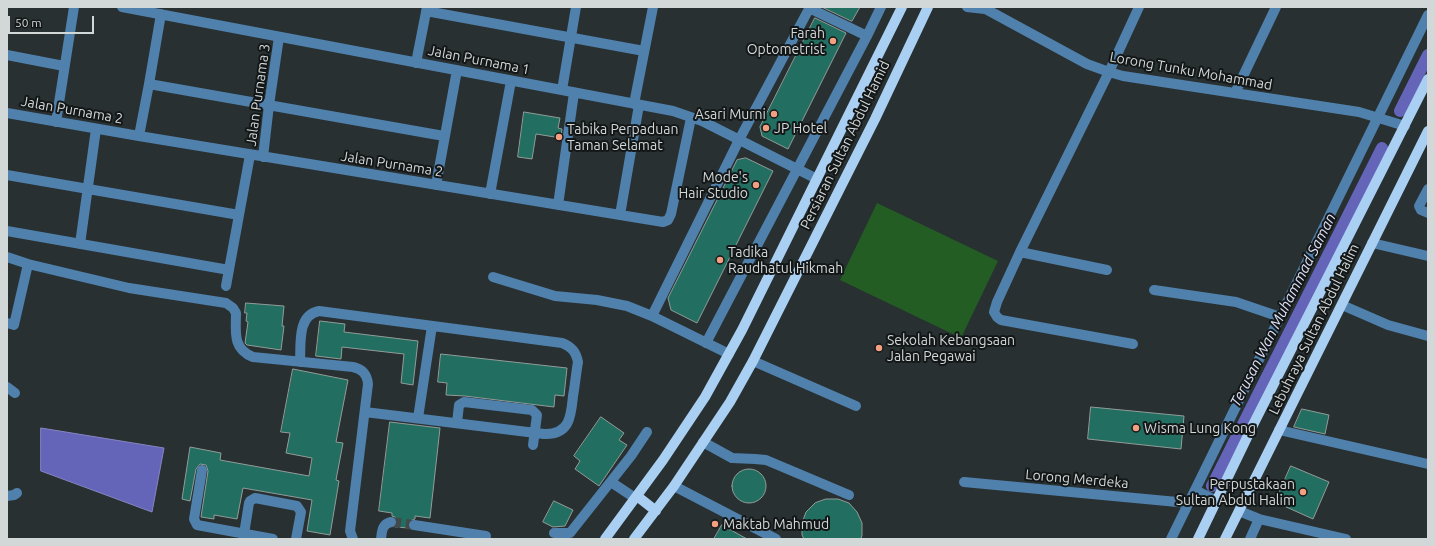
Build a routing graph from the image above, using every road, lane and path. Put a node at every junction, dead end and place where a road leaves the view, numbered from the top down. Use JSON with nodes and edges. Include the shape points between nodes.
{"nodes":[{"id":1,"x":74,"y":7,"type":"edge"},
{"id":2,"x":122,"y":7,"type":"edge"},
{"id":3,"x":576,"y":7,"type":"edge"},
{"id":4,"x":653,"y":7,"type":"edge"},
{"id":5,"x":881,"y":7,"type":"edge"},
{"id":6,"x":902,"y":7,"type":"edge"},
{"id":7,"x":928,"y":7,"type":"edge"},
{"id":8,"x":967,"y":7,"type":"edge"},
{"id":9,"x":1139,"y":7,"type":"edge"},
{"id":10,"x":1276,"y":7,"type":"edge"},
{"id":11,"x":809,"y":8,"type":"edge"},
{"id":12,"x":984,"y":8,"type":"edge"},
{"id":13,"x":426,"y":9,"type":"edge"},
{"id":14,"x":161,"y":14,"type":"junction"},
{"id":15,"x":1428,"y":15,"type":"edge"},
{"id":16,"x":867,"y":36,"type":"junction"},
{"id":17,"x":280,"y":37,"type":"junction"},
{"id":18,"x":571,"y":38,"type":"junction"},
{"id":19,"x":644,"y":51,"type":"junction"},
{"id":20,"x":7,"y":55,"type":"edge"},
{"id":21,"x":416,"y":63,"type":"junction"},
{"id":22,"x":64,"y":66,"type":"junction"},
{"id":23,"x":457,"y":70,"type":"junction"},
{"id":24,"x":1109,"y":72,"type":"junction"},
{"id":25,"x":1428,"y":79,"type":"edge"},
{"id":26,"x":511,"y":81,"type":"junction"},
{"id":27,"x":150,"y":84,"type":"junction"},
{"id":28,"x":562,"y":90,"type":"junction"},
{"id":29,"x":574,"y":92,"type":"junction"},
{"id":30,"x":1235,"y":93,"type":"junction"},
{"id":31,"x":637,"y":104,"type":"junction"},
{"id":32,"x":269,"y":105,"type":"junction"},
{"id":33,"x":7,"y":113,"type":"edge"},
{"id":34,"x":1378,"y":117,"type":"junction"},
{"id":35,"x":691,"y":118,"type":"junction"},
{"id":36,"x":56,"y":122,"type":"junction"},
{"id":37,"x":1405,"y":126,"type":"junction"},
{"id":38,"x":96,"y":129,"type":"junction"},
{"id":39,"x":1427,"y":134,"type":"edge"},
{"id":40,"x":138,"y":136,"type":"junction"},
{"id":41,"x":444,"y":136,"type":"junction"},
{"id":42,"x":739,"y":140,"type":"junction"},
{"id":43,"x":250,"y":154,"type":"junction"},
{"id":44,"x":263,"y":157,"type":"junction"},
{"id":45,"x":796,"y":169,"type":"junction"},
{"id":46,"x":7,"y":175,"type":"edge"},
{"id":47,"x":817,"y":179,"type":"junction"},
{"id":48,"x":436,"y":185,"type":"junction"},
{"id":49,"x":87,"y":189,"type":"junction"},
{"id":50,"x":1428,"y":189,"type":"edge"},
{"id":51,"x":490,"y":194,"type":"junction"},
{"id":52,"x":558,"y":205,"type":"junction"},
{"id":53,"x":1428,"y":213,"type":"edge"},
{"id":54,"x":239,"y":215,"type":"junction"},
{"id":55,"x":620,"y":215,"type":"junction"},
{"id":56,"x":7,"y":231,"type":"edge"},
{"id":57,"x":1372,"y":243,"type":"junction"},
{"id":58,"x":80,"y":244,"type":"junction"},
{"id":59,"x":1020,"y":252,"type":"junction"},
{"id":60,"x":1428,"y":256,"type":"edge"},
{"id":61,"x":7,"y":257,"type":"edge"},
{"id":62,"x":28,"y":264,"type":"junction"},
{"id":63,"x":229,"y":270,"type":"junction"},
{"id":64,"x":1107,"y":270,"type":"dead end"},
{"id":65,"x":493,"y":277,"type":"dead end"},
{"id":66,"x":226,"y":286,"type":"dead end"},
{"id":67,"x":1154,"y":290,"type":"dead end"},
{"id":68,"x":1342,"y":305,"type":"junction"},
{"id":69,"x":652,"y":316,"type":"junction"},
{"id":70,"x":1280,"y":317,"type":"junction"},
{"id":71,"x":7,"y":323,"type":"edge"},
{"id":72,"x":432,"y":326,"type":"junction"},
{"id":73,"x":1428,"y":336,"type":"edge"},
{"id":74,"x":706,"y":343,"type":"junction"},
{"id":75,"x":1133,"y":344,"type":"dead end"},
{"id":76,"x":729,"y":354,"type":"junction"},
{"id":77,"x":753,"y":361,"type":"junction"},
{"id":78,"x":300,"y":362,"type":"junction"},
{"id":79,"x":856,"y":406,"type":"dead end"},
{"id":80,"x":365,"y":412,"type":"junction"},
{"id":81,"x":418,"y":418,"type":"junction"},
{"id":82,"x":457,"y":423,"type":"junction"},
{"id":83,"x":1279,"y":430,"type":"junction"},
{"id":84,"x":647,"y":432,"type":"dead end"},
{"id":85,"x":535,"y":433,"type":"junction"},
{"id":86,"x":703,"y":442,"type":"junction"},
{"id":87,"x":533,"y":445,"type":"dead end"},
{"id":88,"x":1428,"y":464,"type":"edge"},
{"id":89,"x":202,"y":470,"type":"dead end"},
{"id":90,"x":611,"y":482,"type":"junction"},
{"id":91,"x":964,"y":482,"type":"dead end"},
{"id":92,"x":674,"y":486,"type":"junction"},
{"id":93,"x":1195,"y":490,"type":"junction"},
{"id":94,"x":17,"y":494,"type":"dead end"},
{"id":95,"x":7,"y":496,"type":"edge"},
{"id":96,"x":849,"y":496,"type":"dead end"},
{"id":97,"x":636,"y":497,"type":"junction"},
{"id":98,"x":1217,"y":501,"type":"junction"},
{"id":99,"x":1188,"y":503,"type":"junction"},
{"id":100,"x":656,"y":511,"type":"junction"},
{"id":101,"x":1239,"y":511,"type":"junction"},
{"id":102,"x":1259,"y":519,"type":"junction"},
{"id":103,"x":391,"y":522,"type":"dead end"},
{"id":104,"x":414,"y":525,"type":"tunnel mouth"},
{"id":105,"x":554,"y":533,"type":"dead end"},
{"id":106,"x":244,"y":534,"type":"junction"},
{"id":107,"x":273,"y":539,"type":"edge"},
{"id":108,"x":296,"y":539,"type":"edge"},
{"id":109,"x":353,"y":539,"type":"edge"},
{"id":110,"x":381,"y":539,"type":"edge"},
{"id":111,"x":485,"y":539,"type":"edge"},
{"id":112,"x":605,"y":539,"type":"edge"},
{"id":113,"x":634,"y":539,"type":"edge"},
{"id":114,"x":776,"y":539,"type":"edge"},
{"id":115,"x":1171,"y":539,"type":"edge"},
{"id":116,"x":1198,"y":539,"type":"edge"},
{"id":117,"x":1225,"y":539,"type":"edge"},
{"id":118,"x":1250,"y":539,"type":"edge"},
{"id":119,"x":1346,"y":539,"type":"edge"}],
"edges":[{"from":1,"to":22,"type":"street"},
{"from":2,"to":14,"type":"street","name":"Jalan Purnama 1"},
{"from":3,"to":18,"type":"street"},
{"from":4,"to":19,"type":"street"},
{"from":5,"to":16,"type":"street"},
{"from":6,"to":47,"type":"main road","name":"Persiaran Sultan Abdul Hamid"},
{"from":7,"to":77,"type":"main road","name":"Persiaran Sultan Abdul Hamid","via":[[875,119]]},
{"from":8,"to":12,"type":"street","name":"Lorong Tunku Mohammad"},
{"from":9,"to":24,"type":"street"},
{"from":10,"to":30,"type":"street"},
{"from":11,"to":16,"type":"street"},
{"from":11,"to":42,"type":"street"},
{"from":12,"to":24,"type":"street","name":"Lorong Tunku Mohammad","via":[[1087,64]]},
{"from":13,"to":18,"type":"street"},
{"from":13,"to":21,"type":"street"},
{"from":14,"to":17,"type":"street","name":"Jalan Purnama 1"},
{"from":14,"to":27,"type":"street"},
{"from":15,"to":34,"type":"street"},
{"from":16,"to":45,"type":"street"},
{"from":17,"to":21,"type":"street","name":"Jalan Purnama 1"},
{"from":17,"to":32,"type":"street","name":"Jalan Purnama 3"},
{"from":18,"to":19,"type":"street"},
{"from":18,"to":28,"type":"street"},
{"from":19,"to":31,"type":"street"},
{"from":20,"to":22,"type":"street"},
{"from":21,"to":23,"type":"street","name":"Jalan Purnama 1"},
{"from":22,"to":36,"type":"street"},
{"from":23,"to":26,"type":"street","name":"Jalan Purnama 1"},
{"from":23,"to":41,"type":"street"},
{"from":24,"to":30,"type":"street","name":"Lorong Tunku Mohammad"},
{"from":24,"to":59,"type":"street"},
{"from":25,"to":37,"type":"main road","name":"Lebuhraya Sultan Abdul Halim"},
{"from":26,"to":28,"type":"street","name":"Jalan Purnama 1"},
{"from":26,"to":51,"type":"street"},
{"from":27,"to":32,"type":"street"},
{"from":27,"to":40,"type":"street"},
{"from":28,"to":29,"type":"street","name":"Jalan Purnama 1"},
{"from":29,"to":31,"type":"street","name":"Jalan Purnama 1"},
{"from":29,"to":52,"type":"street"},
{"from":30,"to":34,"type":"street","name":"Lorong Tunku Mohammad"},
{"from":31,"to":35,"type":"street","name":"Jalan Purnama 1","via":[[677,112]]},
{"from":31,"to":55,"type":"street"},
{"from":32,"to":41,"type":"street"},
{"from":32,"to":44,"type":"street","name":"Jalan Purnama 3"},
{"from":33,"to":36,"type":"street","name":"Jalan Purnama 2"},
{"from":34,"to":37,"type":"street","name":"Lorong Tunku Mohammad"},
{"from":34,"to":70,"type":"street"},
{"from":35,"to":42,"type":"street","name":"Jalan Purnama 1"},
{"from":35,"to":55,"type":"street","name":"Jalan Purnama 2","via":[[668,220],[663,222]]},
{"from":36,"to":38,"type":"street","name":"Jalan Purnama 2"},
{"from":37,"to":98,"type":"main road","name":"Lebuhraya Sultan Abdul Halim"},
{"from":38,"to":40,"type":"street","name":"Jalan Purnama 2"},
{"from":38,"to":49,"type":"street"},
{"from":39,"to":57,"type":"main road","name":"Lebuhraya Sultan Abdul Halim"},
{"from":40,"to":43,"type":"street","name":"Jalan Purnama 2"},
{"from":41,"to":48,"type":"street"},
{"from":42,"to":45,"type":"street","name":"Jalan Purnama 1"},
{"from":42,"to":69,"type":"street"},
{"from":43,"to":44,"type":"street","name":"Jalan Purnama 2"},
{"from":43,"to":54,"type":"street"},
{"from":44,"to":48,"type":"street","name":"Jalan Purnama 2"},
{"from":45,"to":47,"type":"street","name":"Jalan Purnama 1"},
{"from":45,"to":74,"type":"street"},
{"from":46,"to":49,"type":"street"},
{"from":47,"to":76,"type":"main road","name":"Persiaran Sultan Abdul Hamid"},
{"from":48,"to":51,"type":"street","name":"Jalan Purnama 2"},
{"from":49,"to":54,"type":"street"},
{"from":49,"to":58,"type":"street"},
{"from":50,"to":53,"type":"street","via":[[1420,206],[1421,210]]},
{"from":51,"to":52,"type":"street","name":"Jalan Purnama 2"},
{"from":52,"to":55,"type":"street","name":"Jalan Purnama 2"},
{"from":54,"to":63,"type":"street"},
{"from":56,"to":58,"type":"street"},
{"from":57,"to":60,"type":"street"},
{"from":57,"to":68,"type":"main road","name":"Lebuhraya Sultan Abdul Halim"},
{"from":58,"to":63,"type":"street"},
{"from":59,"to":64,"type":"street"},
{"from":59,"to":75,"type":"street","via":[[997,302],[994,312],[997,317],[1001,320]]},
{"from":61,"to":62,"type":"street"},
{"from":62,"to":71,"type":"street","via":[[14,324]]},
{"from":62,"to":78,"type":"street","via":[[129,288],[226,303],[236,313],[237,341],[243,352],[253,357]]},
{"from":63,"to":66,"type":"street"},
{"from":65,"to":69,"type":"street","via":[[555,296],[612,302]]},
{"from":67,"to":70,"type":"street","via":[[1236,302]]},
{"from":68,"to":73,"type":"street","via":[[1388,325]]},
{"from":68,"to":83,"type":"main road","name":"Lebuhraya Sultan Abdul Halim"},
{"from":69,"to":74,"type":"street"},
{"from":70,"to":93,"type":"street"},
{"from":72,"to":78,"type":"street","via":[[314,312],[306,318],[303,325]]},
{"from":72,"to":81,"type":"street"},
{"from":72,"to":85,"type":"street","via":[[562,344],[571,348],[578,362],[571,417],[565,427],[555,433]]},
{"from":74,"to":76,"type":"street"},
{"from":76,"to":97,"type":"main road","name":"Persiaran Sultan Abdul Hamid","via":[[705,397]]},
{"from":77,"to":79,"type":"street"},
{"from":77,"to":86,"type":"main road","name":"Persiaran Sultan Abdul Hamid"},
{"from":78,"to":80,"type":"street","via":[[362,370],[368,384]]},
{"from":80,"to":81,"type":"street"},
{"from":80,"to":109,"type":"street","via":[[350,531]]},
{"from":81,"to":82,"type":"street"},
{"from":82,"to":85,"type":"street"},
{"from":82,"to":85,"type":"street","via":[[459,406],[464,402],[502,406],[534,411],[537,415]]},
{"from":83,"to":88,"type":"street"},
{"from":83,"to":101,"type":"main road","name":"Lebuhraya Sultan Abdul Halim"},
{"from":84,"to":90,"type":"street"},
{"from":85,"to":87,"type":"street"},
{"from":86,"to":92,"type":"main road","name":"Persiaran Sultan Abdul Hamid"},
{"from":86,"to":96,"type":"street","via":[[725,456],[766,460]]},
{"from":89,"to":106,"type":"street","via":[[194,519],[196,523],[200,526]]},
{"from":90,"to":97,"type":"street"},
{"from":90,"to":105,"type":"street","via":[[570,533]]},
{"from":91,"to":99,"type":"street","name":"Lorong Merdeka"},
{"from":92,"to":100,"type":"main road","name":"Persiaran Sultan Abdul Hamid"},
{"from":92,"to":114,"type":"street"},
{"from":93,"to":98,"type":"street"},
{"from":93,"to":99,"type":"street"},
{"from":94,"to":95,"type":"street"},
{"from":97,"to":100,"type":"main road"},
{"from":97,"to":112,"type":"main road","name":"Persiaran Sultan Abdul Hamid"},
{"from":98,"to":116,"type":"main road","name":"Lebuhraya Sultan Abdul Halim"},
{"from":99,"to":115,"type":"street"},
{"from":100,"to":113,"type":"main road","name":"Persiaran Sultan Abdul Hamid"},
{"from":101,"to":102,"type":"street"},
{"from":101,"to":117,"type":"main road","name":"Lebuhraya Sultan Abdul Halim"},
{"from":102,"to":118,"type":"street"},
{"from":102,"to":119,"type":"street"},
{"from":103,"to":110,"type":"street","via":[[383,527]]},
{"from":104,"to":111,"type":"street","via":[[486,536]]},
{"from":106,"to":107,"type":"street"},
{"from":106,"to":108,"type":"street","via":[[249,503],[254,498],[297,506],[301,512]]}]}
